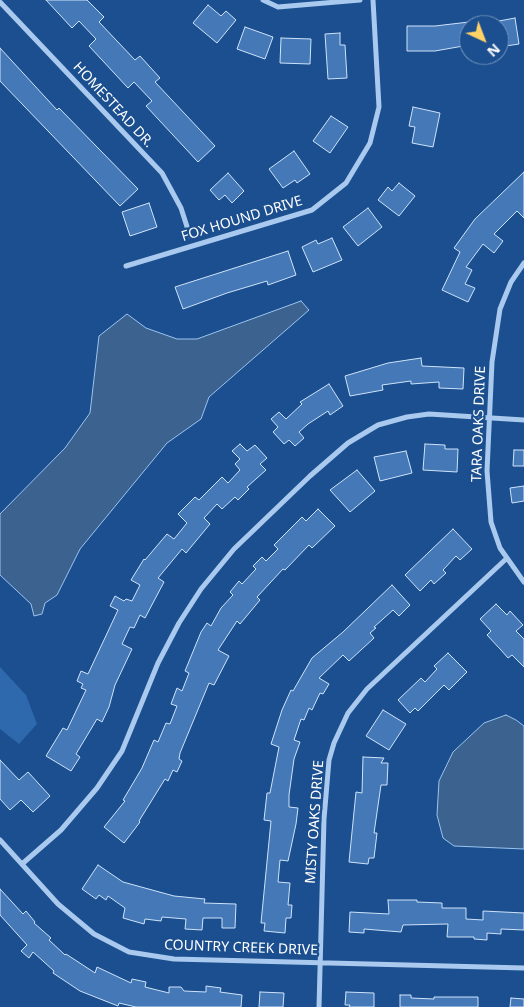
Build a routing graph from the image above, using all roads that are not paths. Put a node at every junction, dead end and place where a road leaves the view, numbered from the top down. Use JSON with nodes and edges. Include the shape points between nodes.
{"nodes":[{"id":1,"x":263,"y":0,"type":"edge"},
{"id":2,"x":360,"y":0,"type":"edge"},
{"id":3,"x":373,"y":0,"type":"edge"},
{"id":4,"x":0,"y":2,"type":"edge"},
{"id":5,"x":190,"y":236,"type":"dead end"},
{"id":6,"x":524,"y":263,"type":"edge"},
{"id":7,"x":126,"y":266,"type":"dead end"},
{"id":8,"x":489,"y":418,"type":"junction"},
{"id":9,"x":524,"y":420,"type":"edge"},
{"id":10,"x":506,"y":559,"type":"junction"},
{"id":11,"x":524,"y":582,"type":"edge"},
{"id":12,"x":0,"y":840,"type":"edge"},
{"id":13,"x":22,"y":864,"type":"junction"},
{"id":14,"x":320,"y":962,"type":"junction"},
{"id":15,"x":524,"y":968,"type":"edge"},
{"id":16,"x":319,"y":1007,"type":"edge"}],
"edges":[{"from":1,"to":2,"type":"street","via":[[278,7]]},
{"from":3,"to":7,"type":"street","name":"FOX HOUND DRIVE","via":[[379,107],[370,143],[346,183],[312,210]]},
{"from":4,"to":5,"type":"street","name":"HOMESTEAD DR.","via":[[162,173],[181,208]]},
{"from":6,"to":8,"type":"street","name":"TARA OAKS DRIVE","via":[[511,282],[500,309],[492,362]]},
{"from":8,"to":9,"type":"street"},
{"from":8,"to":10,"type":"street","name":"TARA OAKS DRIVE","via":[[488,506],[496,540]]},
{"from":8,"to":13,"type":"street","via":[[429,414],[378,425],[348,443],[310,476],[234,549],[201,588],[158,663],[122,750],[97,788],[61,830]]},
{"from":10,"to":11,"type":"street","name":"TARA OAKS DRIVE"},
{"from":10,"to":14,"type":"street","name":"MISTY OAKS DRIVE","via":[[367,689],[341,728],[329,760]]},
{"from":12,"to":13,"type":"street","name":"COUNTRY CREEK DRIVE"},
{"from":13,"to":14,"type":"street","name":"COUNTRY CREEK DRIVE","via":[[58,904],[94,934],[129,952],[174,959]]},
{"from":14,"to":15,"type":"street","name":"COUNTRY CREEK DRIVE"},
{"from":14,"to":16,"type":"street","name":"MISTY OAKS DRIVE"}]}
